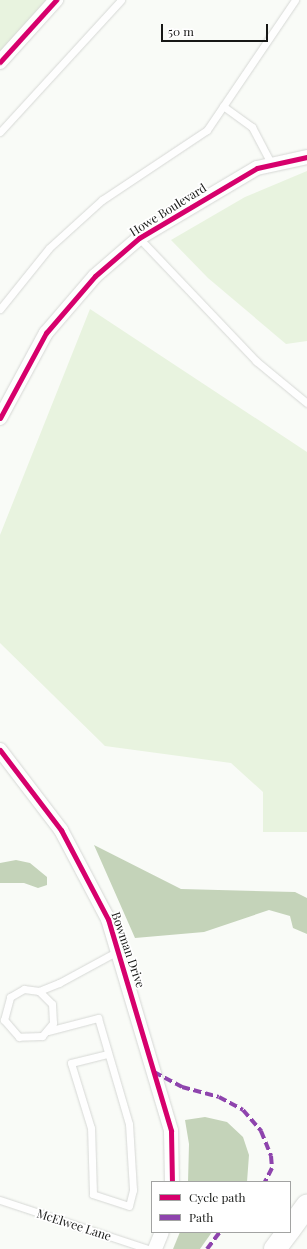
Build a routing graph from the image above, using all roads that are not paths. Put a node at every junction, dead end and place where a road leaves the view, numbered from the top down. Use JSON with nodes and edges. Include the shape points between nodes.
{"nodes":[{"id":1,"x":56,"y":0,"type":"edge"},
{"id":2,"x":121,"y":0,"type":"edge"},
{"id":3,"x":296,"y":0,"type":"edge"},
{"id":4,"x":0,"y":61,"type":"edge"},
{"id":5,"x":224,"y":106,"type":"junction"},
{"id":6,"x":0,"y":132,"type":"edge"},
{"id":7,"x":307,"y":157,"type":"edge"},
{"id":8,"x":272,"y":165,"type":"junction"},
{"id":9,"x":139,"y":238,"type":"junction"},
{"id":10,"x":0,"y":309,"type":"edge"},
{"id":11,"x":307,"y":403,"type":"edge"},
{"id":12,"x":0,"y":418,"type":"edge"},
{"id":13,"x":0,"y":750,"type":"edge"},
{"id":14,"x":120,"y":950,"type":"junction"},
{"id":15,"x":39,"y":991,"type":"junction"},
{"id":16,"x":48,"y":1031,"type":"junction"},
{"id":17,"x":108,"y":1054,"type":"junction"},
{"id":18,"x":172,"y":1181,"type":"edge"},
{"id":19,"x":0,"y":1200,"type":"edge"},
{"id":20,"x":307,"y":1206,"type":"edge"},
{"id":21,"x":291,"y":1228,"type":"edge"},
{"id":22,"x":162,"y":1233,"type":"edge"},
{"id":23,"x":287,"y":1233,"type":"edge"},
{"id":24,"x":148,"y":1249,"type":"edge"},
{"id":25,"x":154,"y":1249,"type":"edge"},
{"id":26,"x":275,"y":1249,"type":"edge"}],
"edges":[{"from":1,"to":4,"type":"street"},
{"from":2,"to":6,"type":"lane"},
{"from":3,"to":5,"type":"lane"},
{"from":5,"to":8,"type":"lane","via":[[252,127]]},
{"from":5,"to":10,"type":"lane","via":[[207,130],[87,213],[49,248]]},
{"from":7,"to":8,"type":"street","name":"Howe Boulevard"},
{"from":8,"to":9,"type":"street","name":"Howe Boulevard","via":[[257,168]]},
{"from":9,"to":11,"type":"lane","via":[[256,361]]},
{"from":9,"to":12,"type":"street","name":"Howe Boulevard","via":[[95,276],[46,332]]},
{"from":13,"to":14,"type":"street","name":"Bowman Drive","via":[[61,830],[108,919]]},
{"from":14,"to":15,"type":"lane"},
{"from":14,"to":18,"type":"street","name":"Bowman Drive","via":[[171,1131]]},
{"from":15,"to":16,"type":"lane","via":[[52,1004],[54,1014]]},
{"from":15,"to":16,"type":"lane","via":[[24,990],[10,997],[4,1020],[12,1033],[26,1040]]},
{"from":16,"to":17,"type":"lane","via":[[98,1018]]},
{"from":17,"to":17,"type":"lane","via":[[129,1124],[133,1190],[129,1206],[93,1194],[91,1128],[71,1063]]},
{"from":19,"to":24,"type":"lane","name":"McElwee Lane"},
{"from":20,"to":21,"type":"highway"},
{"from":22,"to":25,"type":"street"},
{"from":23,"to":26,"type":"highway"}]}
